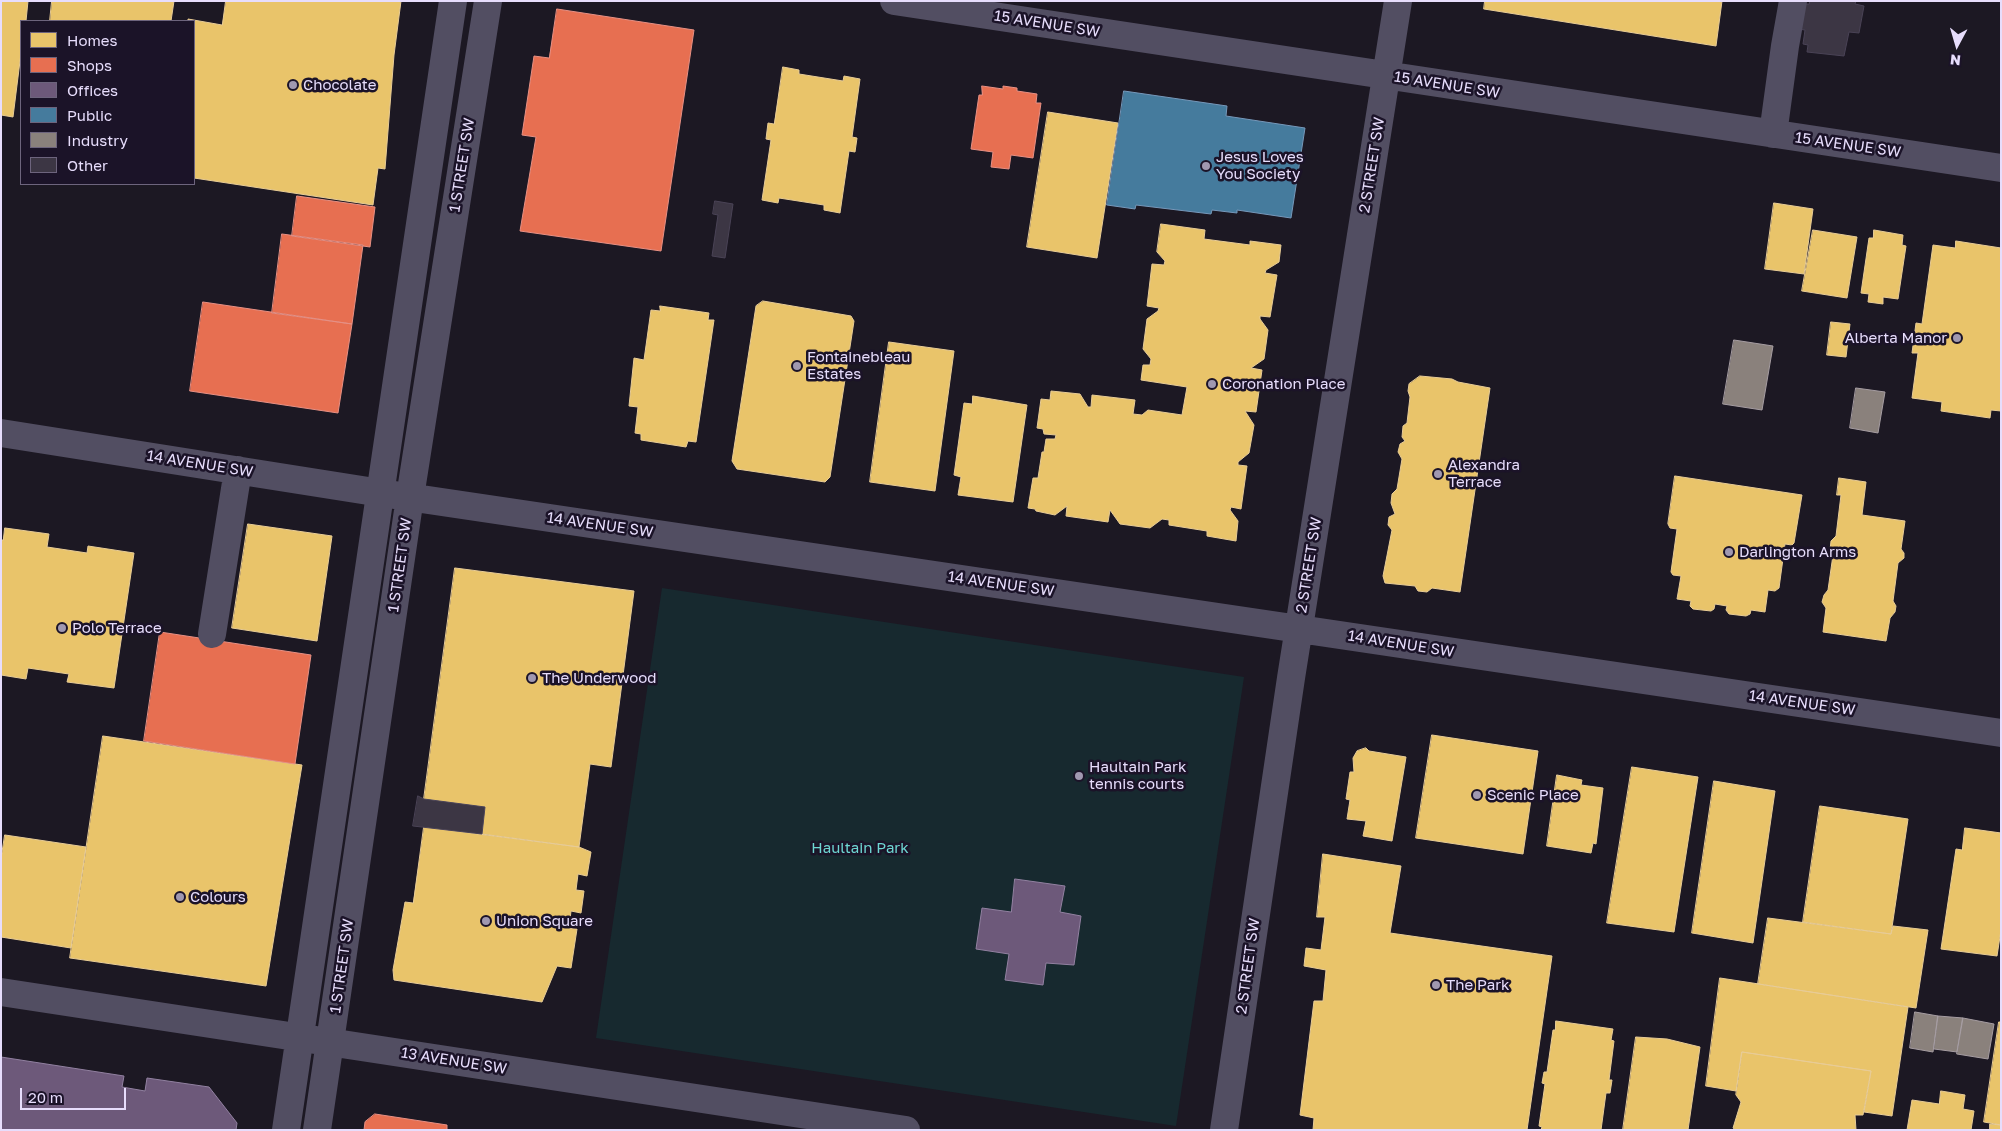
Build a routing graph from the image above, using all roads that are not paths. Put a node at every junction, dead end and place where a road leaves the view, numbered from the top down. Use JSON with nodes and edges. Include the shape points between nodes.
{"nodes":[{"id":1,"x":453,"y":1,"type":"edge"},
{"id":2,"x":488,"y":1,"type":"edge"},
{"id":3,"x":894,"y":1,"type":"edge"},
{"id":4,"x":1398,"y":1,"type":"edge"},
{"id":5,"x":1793,"y":1,"type":"edge"},
{"id":6,"x":1386,"y":76,"type":"junction"},
{"id":7,"x":1773,"y":134,"type":"junction"},
{"id":8,"x":2001,"y":168,"type":"edge"},
{"id":9,"x":1,"y":433,"type":"edge"},
{"id":10,"x":238,"y":470,"type":"junction"},
{"id":11,"x":381,"y":492,"type":"junction"},
{"id":12,"x":410,"y":497,"type":"junction"},
{"id":13,"x":1299,"y":628,"type":"junction"},
{"id":14,"x":212,"y":634,"type":"dead end"},
{"id":15,"x":2001,"y":733,"type":"edge"},
{"id":16,"x":1,"y":992,"type":"edge"},
{"id":17,"x":301,"y":1037,"type":"junction"},
{"id":18,"x":331,"y":1042,"type":"junction"},
{"id":19,"x":286,"y":1130,"type":"edge"},
{"id":20,"x":317,"y":1130,"type":"edge"},
{"id":21,"x":906,"y":1130,"type":"edge"},
{"id":22,"x":1224,"y":1130,"type":"edge"}],
"edges":[{"from":1,"to":11,"type":"street","name":"1 STREET SW"},
{"from":2,"to":12,"type":"street","name":"1 STREET SW"},
{"from":3,"to":6,"type":"street","name":"15 AVENUE SW"},
{"from":4,"to":6,"type":"street","name":"2 STREET SW"},
{"from":5,"to":7,"type":"street"},
{"from":6,"to":7,"type":"street","name":"15 AVENUE SW"},
{"from":6,"to":13,"type":"street","name":"2 STREET SW"},
{"from":7,"to":8,"type":"street","name":"15 AVENUE SW"},
{"from":9,"to":10,"type":"street","name":"14 AVENUE SW"},
{"from":10,"to":11,"type":"street","name":"14 AVENUE SW"},
{"from":10,"to":14,"type":"street"},
{"from":11,"to":12,"type":"street","name":"14 AVENUE SW"},
{"from":11,"to":17,"type":"street","name":"1 STREET SW"},
{"from":12,"to":13,"type":"street","name":"14 AVENUE SW"},
{"from":12,"to":18,"type":"street","name":"1 STREET SW"},
{"from":13,"to":15,"type":"street","name":"14 AVENUE SW"},
{"from":13,"to":22,"type":"street","name":"2 STREET SW"},
{"from":16,"to":17,"type":"street","name":"13 AVENUE SW"},
{"from":17,"to":18,"type":"street","name":"13 AVENUE SW"},
{"from":17,"to":19,"type":"street","name":"1 STREET SW"},
{"from":18,"to":20,"type":"street","name":"1 STREET SW"},
{"from":18,"to":21,"type":"street","name":"13 AVENUE SW"}]}
